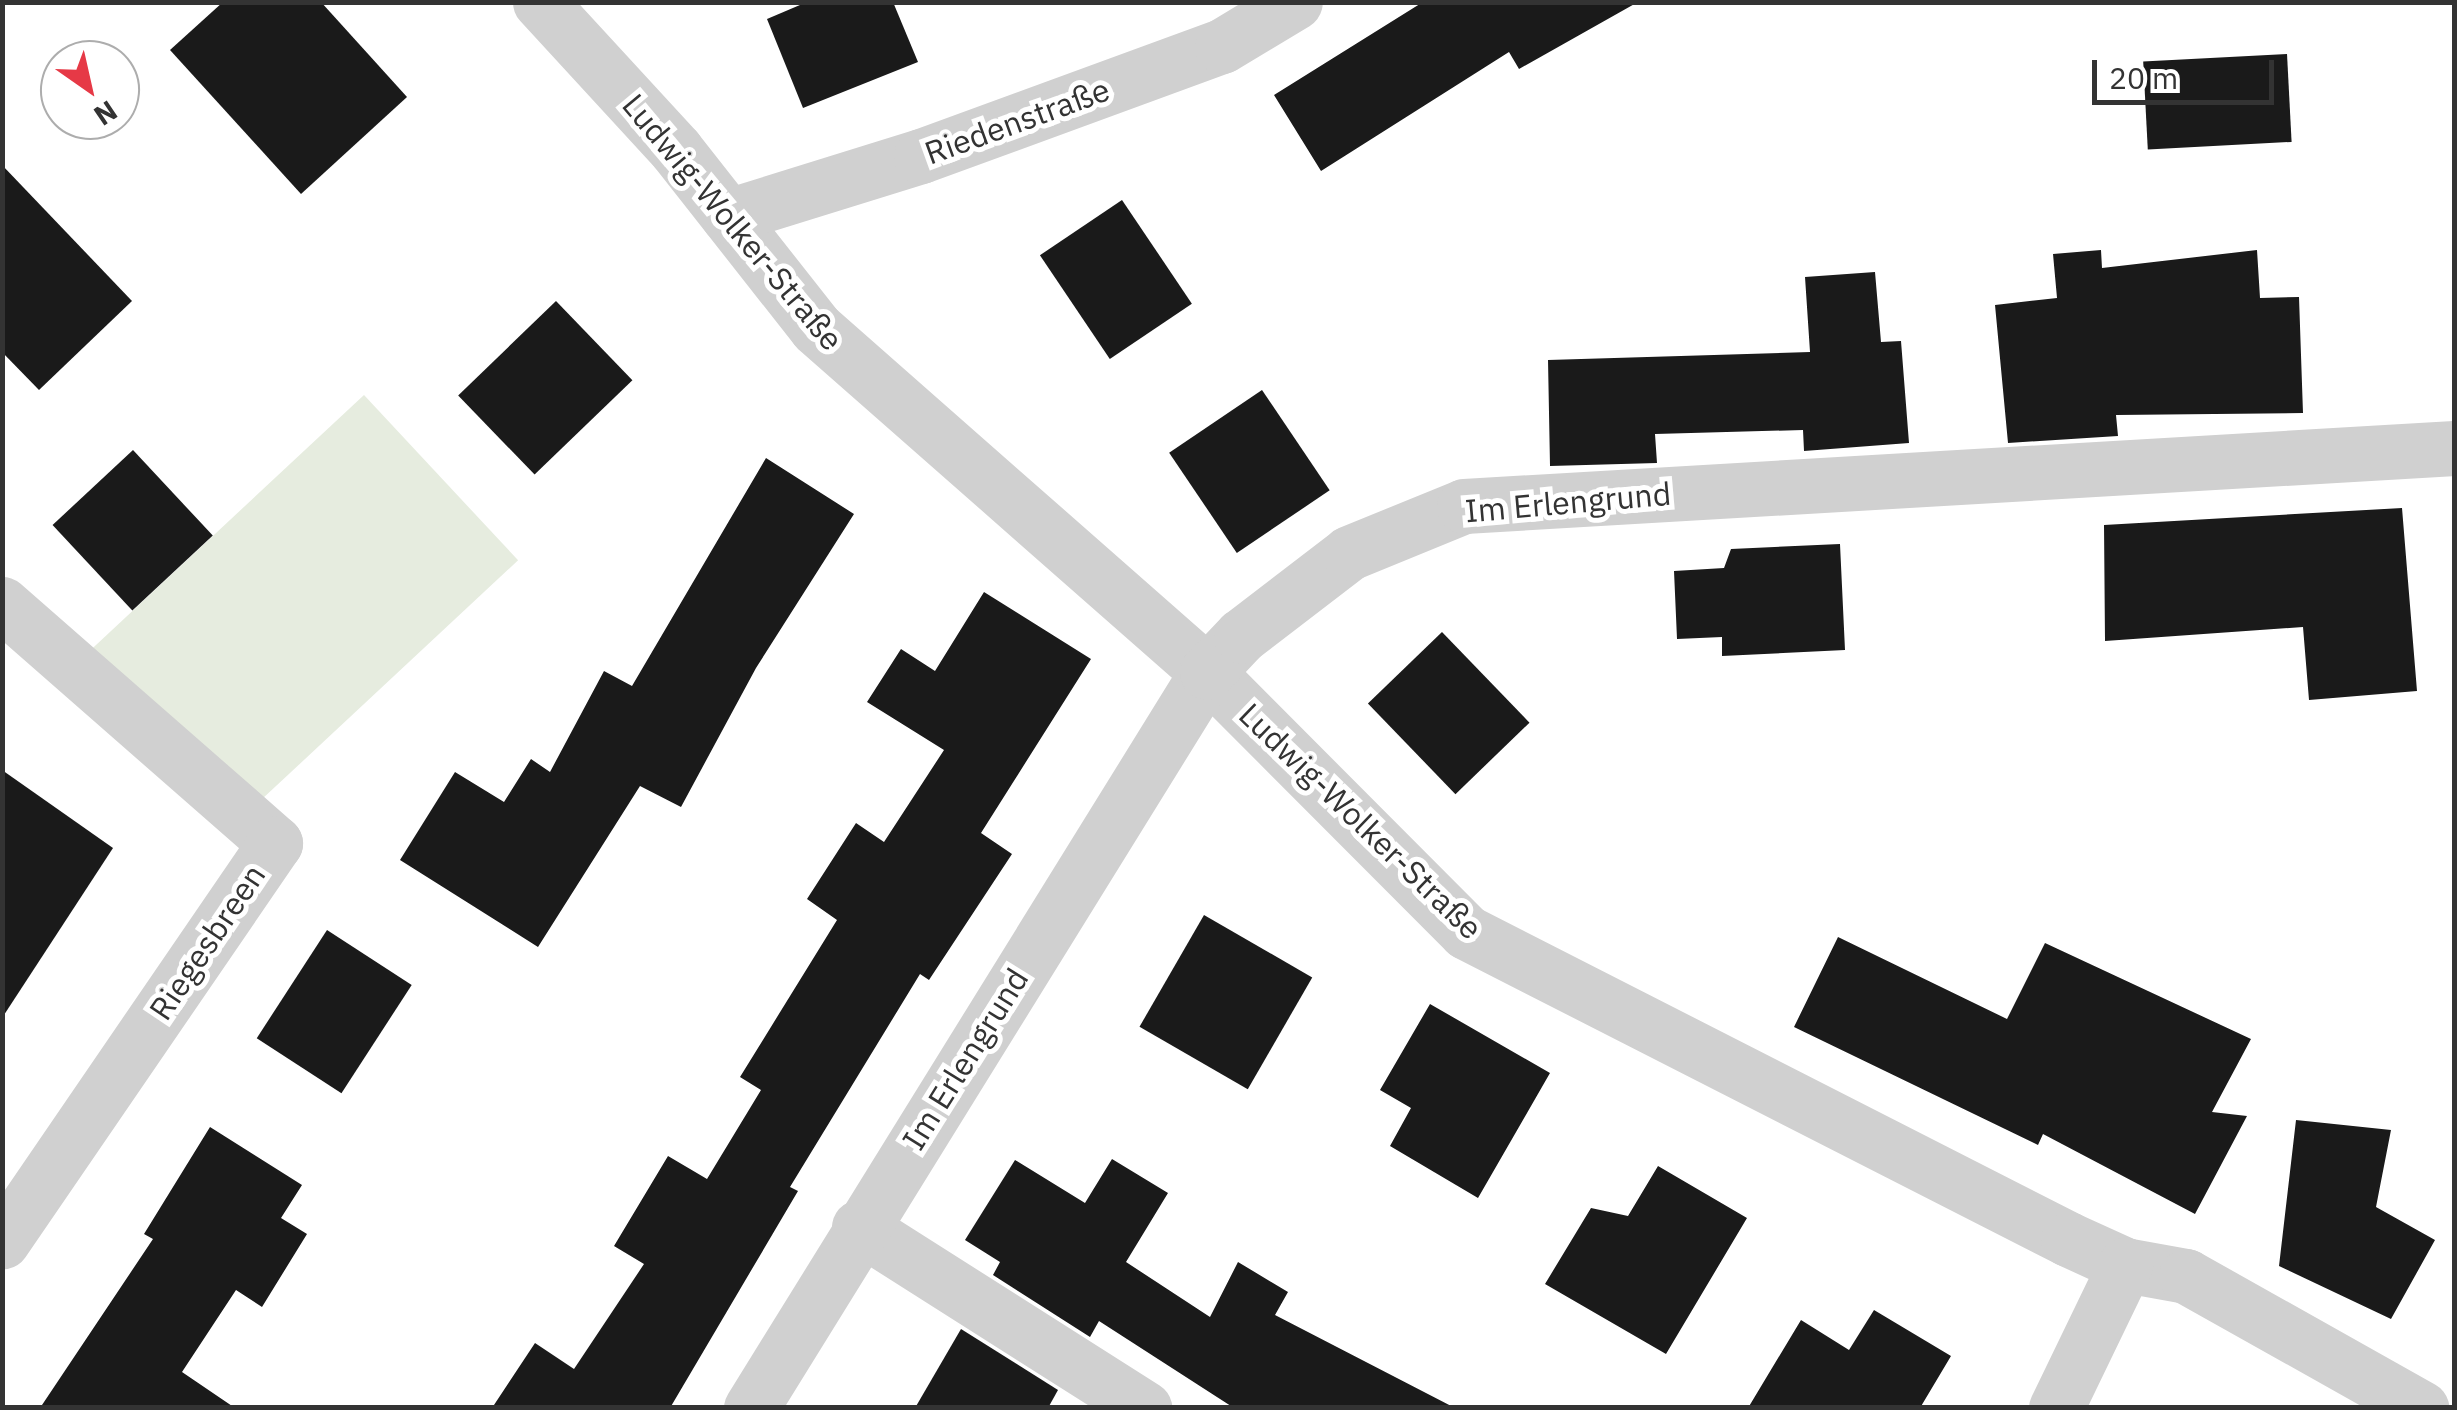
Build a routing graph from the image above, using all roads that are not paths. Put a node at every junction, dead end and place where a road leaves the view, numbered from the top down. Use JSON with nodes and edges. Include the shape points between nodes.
{"nodes":[{"id":1,"x":540,"y":2,"type":"edge"},
{"id":2,"x":1296,"y":2,"type":"edge"},
{"id":3,"x":728,"y":216,"type":"junction"},
{"id":4,"x":2454,"y":448,"type":"edge"},
{"id":5,"x":2,"y":604,"type":"edge"},
{"id":6,"x":1207,"y":672,"type":"junction"},
{"id":7,"x":859,"y":1227,"type":"junction"},
{"id":8,"x":2,"y":1242,"type":"edge"},
{"id":9,"x":2125,"y":1265,"type":"junction"},
{"id":10,"x":751,"y":1408,"type":"edge"},
{"id":11,"x":1144,"y":1408,"type":"edge"},
{"id":12,"x":2056,"y":1408,"type":"edge"},
{"id":13,"x":2422,"y":1408,"type":"edge"}],
"edges":[{"from":1,"to":3,"type":"street","name":"Ludwig-Wolker-Straße"},
{"from":2,"to":3,"type":"street","name":"Riedenstraße","via":[[1222,46],[920,156]]},
{"from":3,"to":6,"type":"street","name":"Ludwig-Wolker-Straße","via":[[816,328]]},
{"from":4,"to":6,"type":"street","name":"Im Erlengrund","via":[[1464,506],[1350,553],[1241,636]]},
{"from":5,"to":8,"type":"street","name":"Riegesbreen","via":[[274,843]]},
{"from":6,"to":7,"type":"street","name":"Im Erlengrund"},
{"from":6,"to":9,"type":"street","name":"Ludwig-Wolker-Straße","via":[[1466,932]]},
{"from":7,"to":10,"type":"street","name":"Im Erlengrund"},
{"from":7,"to":11,"type":"street"},
{"from":9,"to":12,"type":"street"},
{"from":9,"to":13,"type":"street","name":"Ludwig-Wolker-Straße","via":[[2186,1276]]}]}
